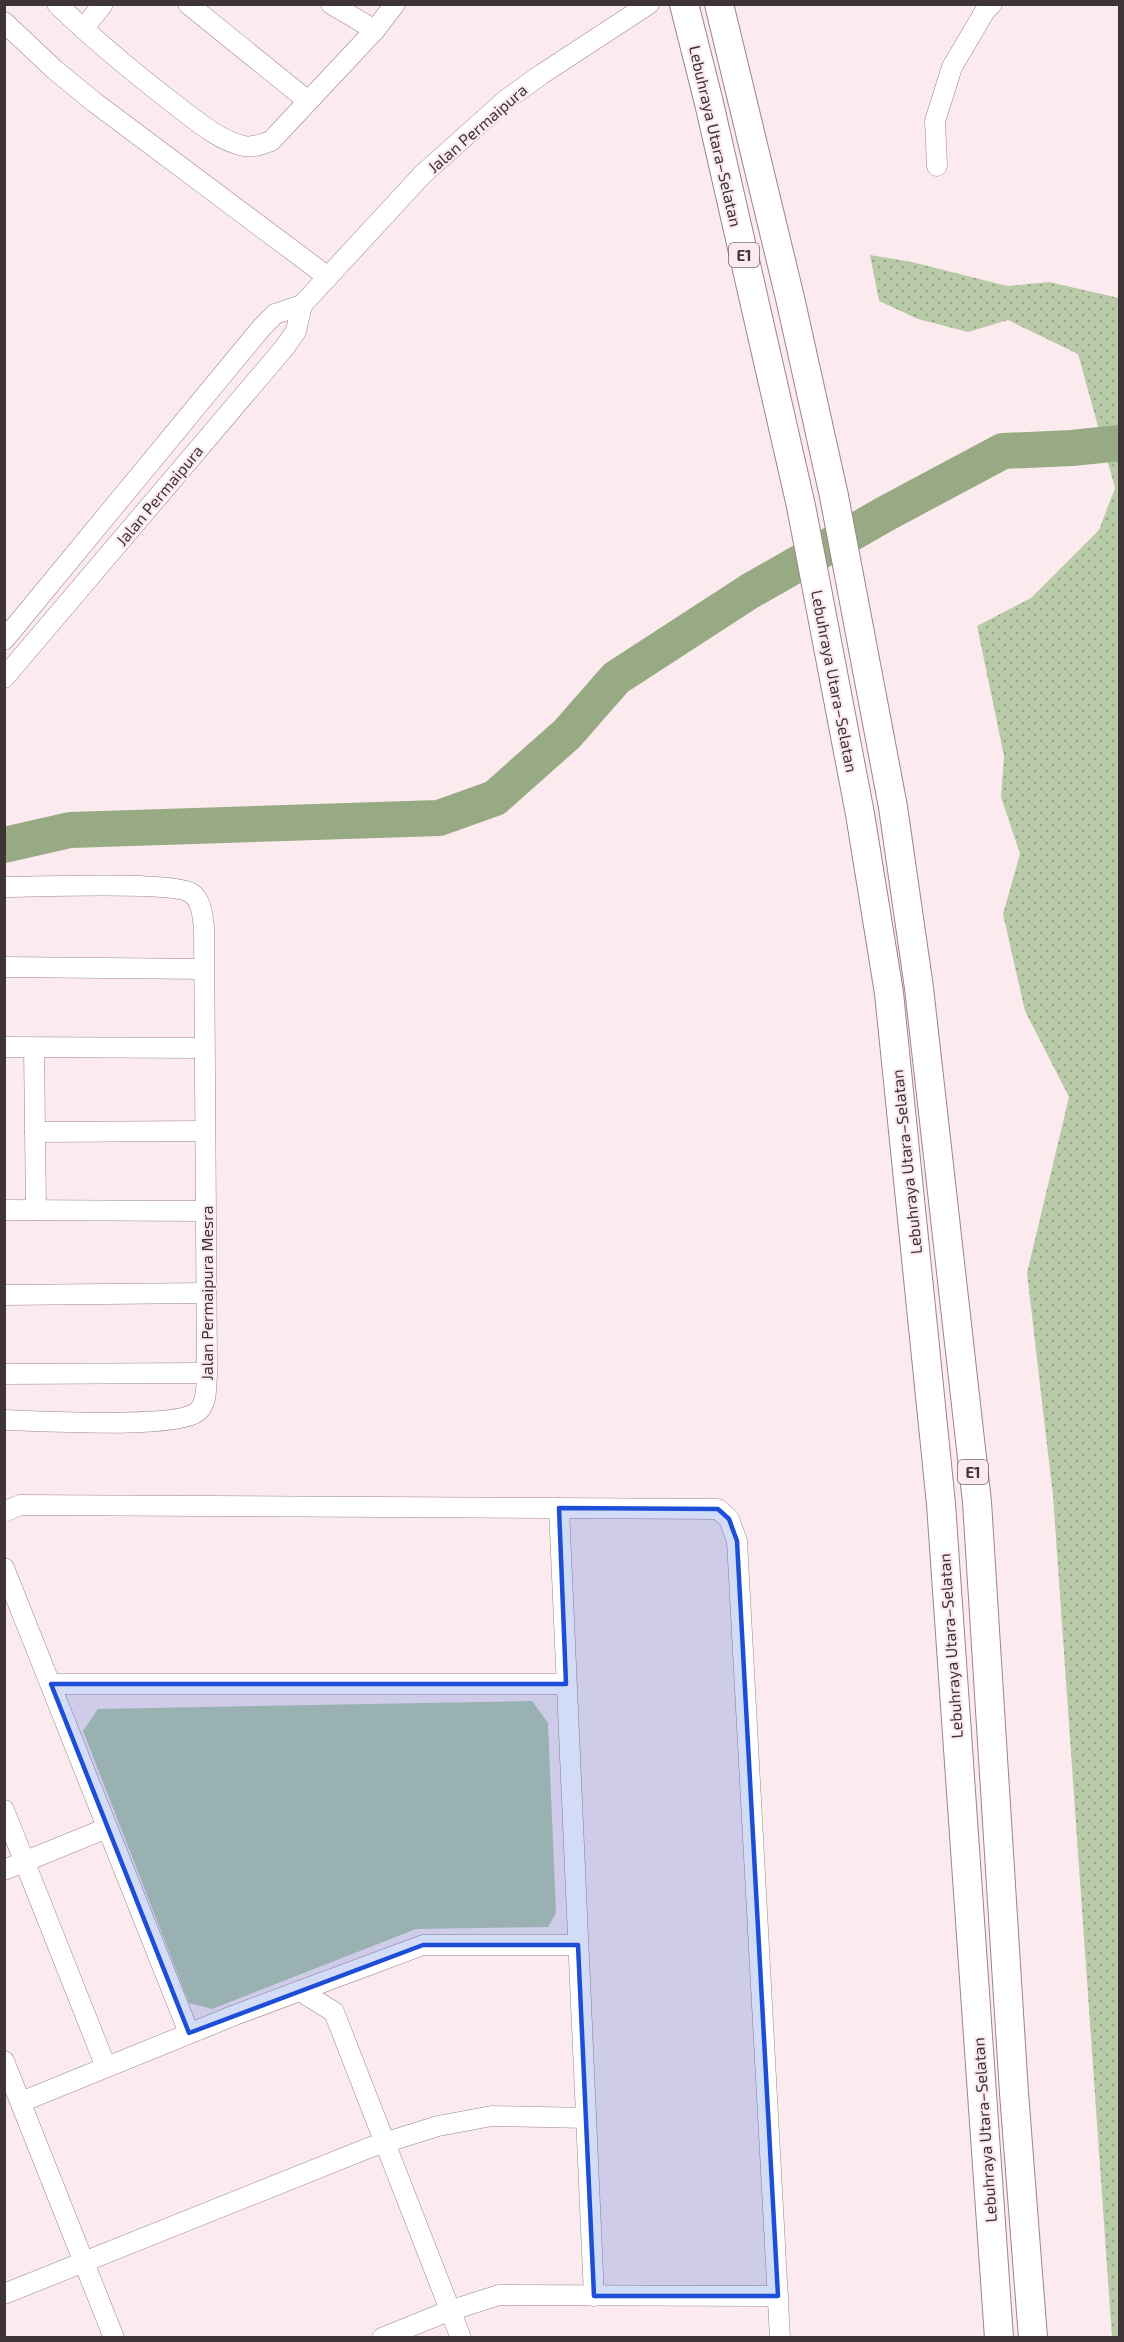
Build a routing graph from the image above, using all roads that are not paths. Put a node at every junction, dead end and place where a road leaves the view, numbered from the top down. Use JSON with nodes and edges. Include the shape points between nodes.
{"nodes":[{"id":1,"x":57,"y":4,"type":"edge"},
{"id":2,"x":103,"y":4,"type":"edge"},
{"id":3,"x":188,"y":4,"type":"edge"},
{"id":4,"x":331,"y":4,"type":"edge"},
{"id":5,"x":395,"y":4,"type":"edge"},
{"id":6,"x":650,"y":4,"type":"edge"},
{"id":7,"x":684,"y":4,"type":"edge"},
{"id":8,"x":719,"y":4,"type":"edge"},
{"id":9,"x":992,"y":4,"type":"edge"},
{"id":10,"x":4,"y":22,"type":"edge"},
{"id":11,"x":83,"y":29,"type":"junction"},
{"id":12,"x":375,"y":30,"type":"junction"},
{"id":13,"x":308,"y":101,"type":"junction"},
{"id":14,"x":938,"y":166,"type":"dead end"},
{"id":15,"x":328,"y":277,"type":"junction"},
{"id":16,"x":302,"y":305,"type":"junction"},
{"id":17,"x":4,"y":640,"type":"edge"},
{"id":18,"x":4,"y":678,"type":"edge"},
{"id":19,"x":4,"y":887,"type":"edge"},
{"id":20,"x":4,"y":966,"type":"edge"},
{"id":21,"x":204,"y":969,"type":"junction"},
{"id":22,"x":4,"y":1047,"type":"edge"},
{"id":23,"x":34,"y":1048,"type":"junction"},
{"id":24,"x":204,"y":1048,"type":"junction"},
{"id":25,"x":205,"y":1131,"type":"junction"},
{"id":26,"x":36,"y":1132,"type":"junction"},
{"id":27,"x":4,"y":1209,"type":"edge"},
{"id":28,"x":36,"y":1210,"type":"junction"},
{"id":29,"x":205,"y":1211,"type":"junction"},
{"id":30,"x":206,"y":1293,"type":"junction"},
{"id":31,"x":4,"y":1295,"type":"edge"},
{"id":32,"x":207,"y":1373,"type":"junction"},
{"id":33,"x":4,"y":1374,"type":"edge"},
{"id":34,"x":4,"y":1420,"type":"edge"},
{"id":35,"x":559,"y":1508,"type":"junction"},
{"id":36,"x":4,"y":1512,"type":"edge"},
{"id":37,"x":4,"y":1568,"type":"edge"},
{"id":38,"x":51,"y":1684,"type":"junction"},
{"id":39,"x":566,"y":1684,"type":"junction"},
{"id":40,"x":4,"y":1810,"type":"edge"},
{"id":41,"x":107,"y":1828,"type":"junction"},
{"id":42,"x":25,"y":1862,"type":"junction"},
{"id":43,"x":4,"y":1870,"type":"edge"},
{"id":44,"x":578,"y":1946,"type":"junction"},
{"id":45,"x":300,"y":1990,"type":"junction"},
{"id":46,"x":189,"y":2033,"type":"junction"},
{"id":47,"x":4,"y":2061,"type":"edge"},
{"id":48,"x":106,"y":2067,"type":"junction"},
{"id":49,"x":21,"y":2102,"type":"junction"},
{"id":50,"x":586,"y":2118,"type":"junction"},
{"id":51,"x":385,"y":2143,"type":"junction"},
{"id":52,"x":84,"y":2262,"type":"junction"},
{"id":53,"x":5,"y":2291,"type":"edge"},
{"id":54,"x":594,"y":2296,"type":"junction"},
{"id":55,"x":778,"y":2296,"type":"junction"},
{"id":56,"x":451,"y":2310,"type":"junction"},
{"id":57,"x":114,"y":2337,"type":"edge"},
{"id":58,"x":382,"y":2337,"type":"edge"},
{"id":59,"x":461,"y":2337,"type":"edge"},
{"id":60,"x":780,"y":2337,"type":"edge"},
{"id":61,"x":999,"y":2337,"type":"edge"},
{"id":62,"x":1033,"y":2337,"type":"edge"}],
"edges":[{"from":1,"to":11,"type":"street"},
{"from":2,"to":11,"type":"street"},
{"from":3,"to":13,"type":"street"},
{"from":4,"to":12,"type":"street"},
{"from":5,"to":12,"type":"street"},
{"from":6,"to":15,"type":"street","name":"Jalan Permaipura","via":[[542,74],[474,126],[398,200]]},
{"from":7,"to":61,"type":"highway","name":"Lebuhraya Utara–Selatan","number":"E1","via":[[801,506],[860,814],[889,993],[941,1504]]},
{"from":8,"to":62,"type":"highway","name":"Lebuhraya Utara–Selatan","number":"E1","via":[[834,496],[893,807],[920,988],[977,1502]]},
{"from":9,"to":14,"type":"street","via":[[952,67],[934,121]]},
{"from":10,"to":15,"type":"street","via":[[94,102]]},
{"from":11,"to":13,"type":"street","via":[[189,116],[234,143],[247,147],[271,141]]},
{"from":12,"to":13,"type":"street"},
{"from":15,"to":16,"type":"street","name":"Jalan Permaipura"},
{"from":16,"to":17,"type":"street","name":"Jalan Permaipura","via":[[275,314],[262,327]]},
{"from":16,"to":18,"type":"street","name":"Jalan Permaipura","via":[[296,331],[285,347]]},
{"from":19,"to":21,"type":"street","name":"Jalan Permaipura Mesra","via":[[150,887],[190,893],[202,912]]},
{"from":20,"to":21,"type":"street"},
{"from":21,"to":24,"type":"street","name":"Jalan Permaipura Mesra"},
{"from":22,"to":23,"type":"street"},
{"from":23,"to":24,"type":"street"},
{"from":23,"to":26,"type":"street"},
{"from":24,"to":25,"type":"street","name":"Jalan Permaipura Mesra"},
{"from":25,"to":26,"type":"street"},
{"from":25,"to":29,"type":"street","name":"Jalan Permaipura Mesra"},
{"from":26,"to":28,"type":"street"},
{"from":27,"to":28,"type":"street"},
{"from":28,"to":29,"type":"street"},
{"from":29,"to":30,"type":"street","name":"Jalan Permaipura Mesra"},
{"from":30,"to":31,"type":"street"},
{"from":30,"to":32,"type":"street","name":"Jalan Permaipura Mesra"},
{"from":32,"to":33,"type":"street"},
{"from":32,"to":34,"type":"street","name":"Jalan Permaipura Mesra","via":[[201,1408],[190,1416],[158,1422]]},
{"from":35,"to":36,"type":"street","via":[[20,1505]]},
{"from":35,"to":39,"type":"street"},
{"from":35,"to":55,"type":"street","via":[[718,1509],[729,1519],[737,1541]]},
{"from":37,"to":38,"type":"street"},
{"from":38,"to":39,"type":"street"},
{"from":38,"to":41,"type":"street"},
{"from":39,"to":44,"type":"street"},
{"from":40,"to":42,"type":"street"},
{"from":41,"to":42,"type":"street"},
{"from":41,"to":46,"type":"street"},
{"from":42,"to":43,"type":"street"},
{"from":42,"to":48,"type":"street"},
{"from":44,"to":45,"type":"street","via":[[423,1945]]},
{"from":44,"to":50,"type":"street"},
{"from":45,"to":46,"type":"street"},
{"from":45,"to":51,"type":"street","via":[[334,2012]]},
{"from":46,"to":48,"type":"street"},
{"from":47,"to":49,"type":"street"},
{"from":48,"to":49,"type":"street"},
{"from":49,"to":52,"type":"street"},
{"from":50,"to":51,"type":"street","via":[[492,2116],[438,2126]]},
{"from":50,"to":54,"type":"street"},
{"from":51,"to":52,"type":"street"},
{"from":51,"to":56,"type":"street"},
{"from":52,"to":53,"type":"street"},
{"from":52,"to":57,"type":"street"},
{"from":54,"to":55,"type":"street"},
{"from":54,"to":56,"type":"street","via":[[499,2295]]},
{"from":55,"to":60,"type":"street"},
{"from":56,"to":58,"type":"street"},
{"from":56,"to":59,"type":"street"}]}
